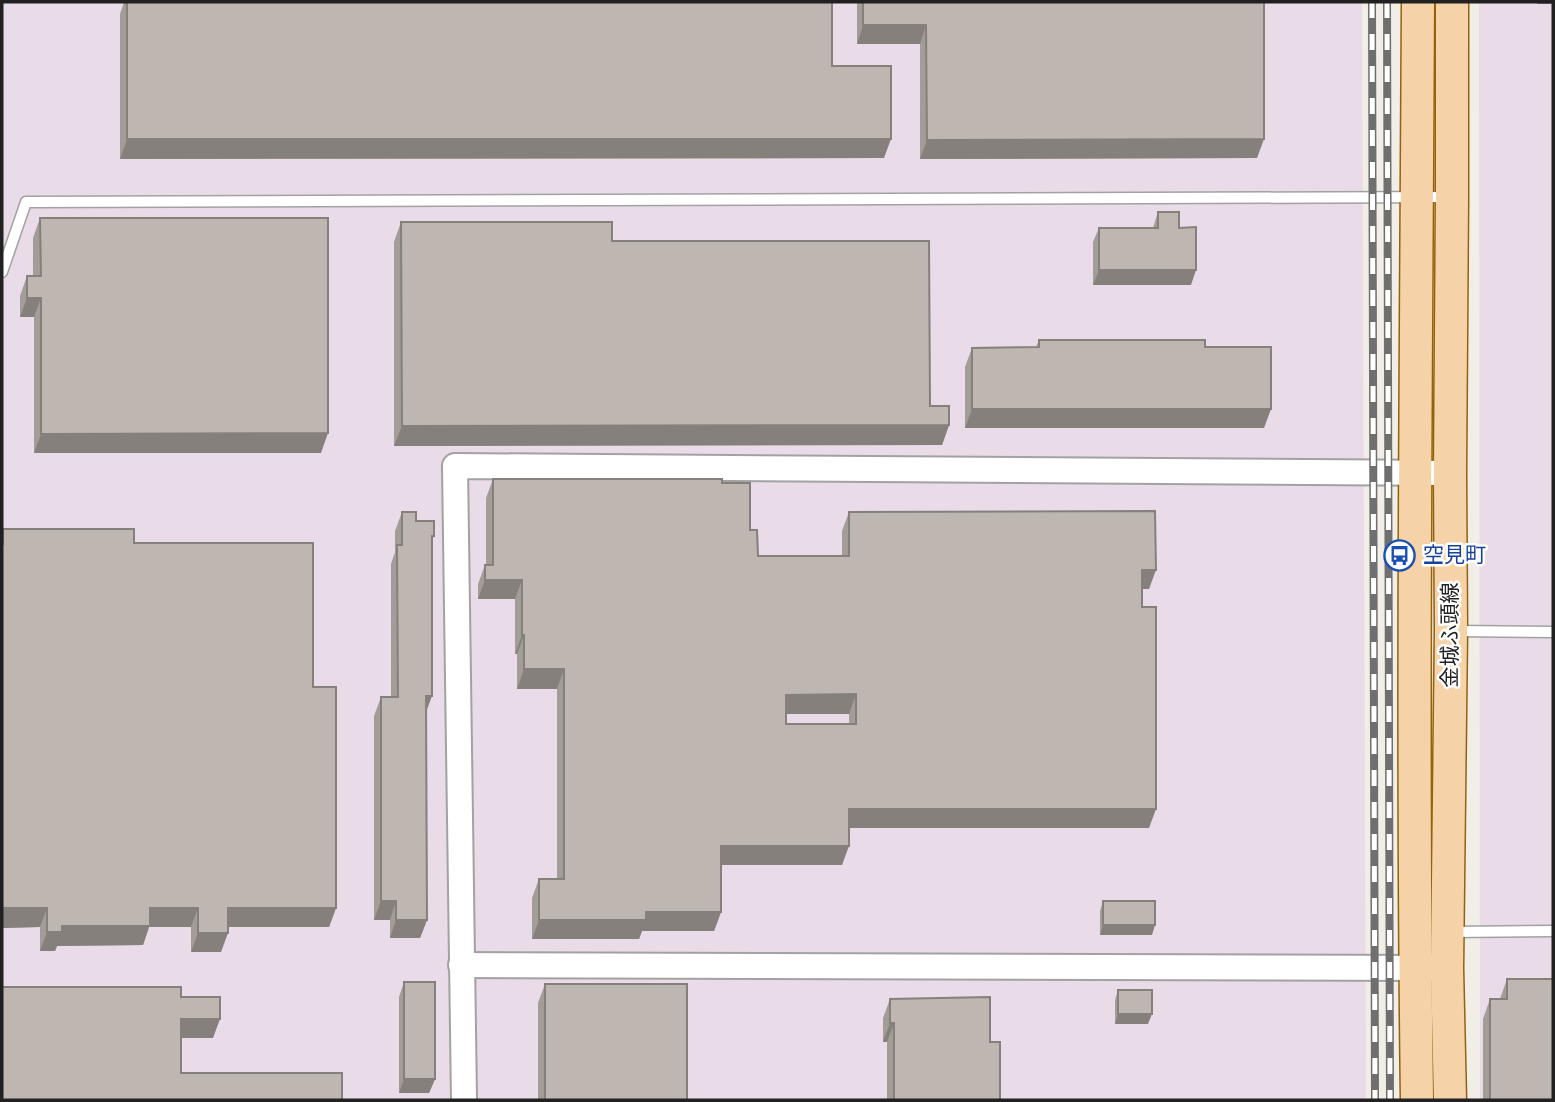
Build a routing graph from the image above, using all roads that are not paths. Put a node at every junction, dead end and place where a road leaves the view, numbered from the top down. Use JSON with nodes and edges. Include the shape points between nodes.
{"nodes":[{"id":1,"x":1418,"y":2,"type":"edge"},
{"id":2,"x":1452,"y":2,"type":"edge"},
{"id":3,"x":1417,"y":196,"type":"junction"},
{"id":4,"x":1452,"y":197,"type":"junction"},
{"id":5,"x":2,"y":272,"type":"edge"},
{"id":6,"x":1415,"y":472,"type":"junction"},
{"id":7,"x":1450,"y":473,"type":"junction"},
{"id":8,"x":1451,"y":631,"type":"junction"},
{"id":9,"x":1553,"y":632,"type":"edge"},
{"id":10,"x":1553,"y":931,"type":"edge"},
{"id":11,"x":1432,"y":932,"type":"junction"},
{"id":12,"x":461,"y":965,"type":"junction"},
{"id":13,"x":1415,"y":968,"type":"junction"},
{"id":14,"x":1447,"y":968,"type":"junction"},
{"id":15,"x":464,"y":1100,"type":"edge"},
{"id":16,"x":1417,"y":1100,"type":"edge"},
{"id":17,"x":1450,"y":1100,"type":"edge"}],
"edges":[{"from":1,"to":3,"type":"main road","name":"金城ふ頭線"},
{"from":2,"to":4,"type":"main road","name":"金城ふ頭線"},
{"from":3,"to":4,"type":"lane"},
{"from":3,"to":5,"type":"lane","via":[[26,202]]},
{"from":3,"to":6,"type":"main road","name":"金城ふ頭線"},
{"from":4,"to":7,"type":"main road","name":"金城ふ頭線"},
{"from":6,"to":7,"type":"street"},
{"from":6,"to":11,"type":"main road","name":"金城ふ頭線"},
{"from":6,"to":12,"type":"street","via":[[455,466]]},
{"from":7,"to":8,"type":"main road","name":"金城ふ頭線"},
{"from":8,"to":9,"type":"lane"},
{"from":8,"to":11,"type":"main road","name":"金城ふ頭線"},
{"from":10,"to":11,"type":"lane"},
{"from":11,"to":13,"type":"main road","name":"金城ふ頭線"},
{"from":11,"to":14,"type":"main road","name":"金城ふ頭線"},
{"from":12,"to":13,"type":"street"},
{"from":12,"to":15,"type":"street"},
{"from":13,"to":14,"type":"street"},
{"from":13,"to":16,"type":"main road","name":"金城ふ頭線"},
{"from":14,"to":17,"type":"main road","name":"金城ふ頭線"}]}
